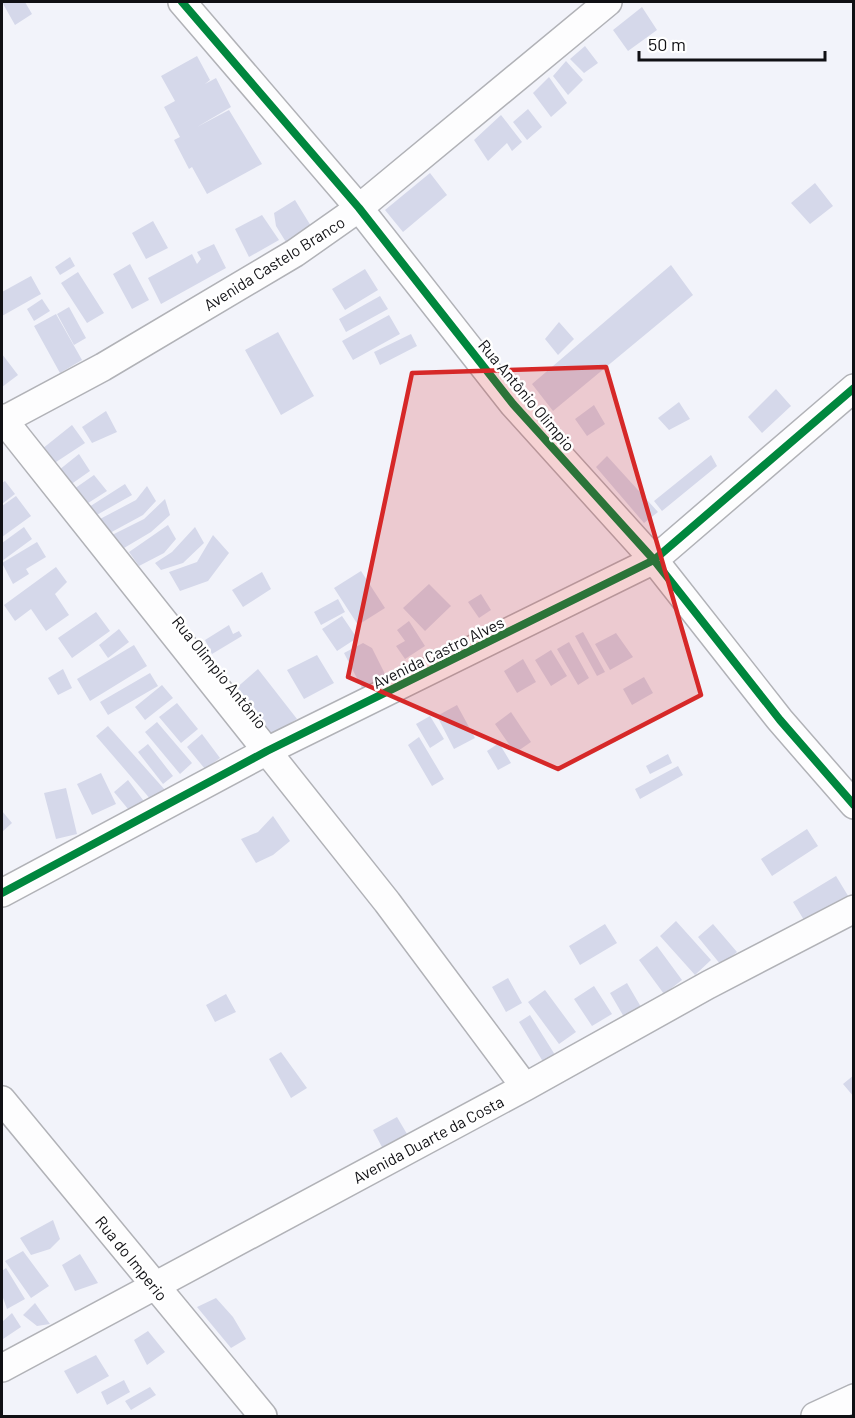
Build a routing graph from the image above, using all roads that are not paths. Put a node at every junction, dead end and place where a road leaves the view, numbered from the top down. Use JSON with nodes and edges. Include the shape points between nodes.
{"nodes":[{"id":1,"x":182,"y":2,"type":"edge"},
{"id":2,"x":608,"y":2,"type":"edge"},
{"id":3,"x":359,"y":208,"type":"junction"},
{"id":4,"x":854,"y":388,"type":"edge"},
{"id":5,"x":2,"y":420,"type":"edge"},
{"id":6,"x":654,"y":560,"type":"junction"},
{"id":7,"x":267,"y":752,"type":"junction"},
{"id":8,"x":854,"y":805,"type":"edge"},
{"id":9,"x":2,"y":893,"type":"edge"},
{"id":10,"x":854,"y":909,"type":"edge"},
{"id":11,"x":525,"y":1086,"type":"junction"},
{"id":12,"x":2,"y":1100,"type":"edge"},
{"id":13,"x":155,"y":1286,"type":"junction"},
{"id":14,"x":2,"y":1368,"type":"edge"},
{"id":15,"x":854,"y":1398,"type":"edge"},
{"id":16,"x":262,"y":1416,"type":"edge"},
{"id":17,"x":815,"y":1416,"type":"edge"}],
"edges":[{"from":1,"to":3,"type":"street","name":"Rua Antônio Olimpio"},
{"from":2,"to":3,"type":"street","name":"Avenida Castelo Branco"},
{"from":3,"to":5,"type":"street","name":"Avenida Castelo Branco","via":[[220,298],[103,367]]},
{"from":3,"to":6,"type":"street","name":"Rua Antônio Olimpio","via":[[513,404]]},
{"from":4,"to":6,"type":"street","name":"Avenida Castro Alves"},
{"from":5,"to":7,"type":"street","name":"Rua Olimpio Antônio"},
{"from":6,"to":7,"type":"street","name":"Avenida Castro Alves"},
{"from":6,"to":8,"type":"street","name":"Rua Antônio Olimpio","via":[[780,720]]},
{"from":7,"to":9,"type":"street","name":"Avenida Castro Alves"},
{"from":7,"to":11,"type":"street","name":"Rua Olimpio Antônio","via":[[387,902]]},
{"from":10,"to":11,"type":"street","name":"Avenida Duarte da Costa"},
{"from":11,"to":13,"type":"street","name":"Avenida Duarte da Costa"},
{"from":12,"to":13,"type":"street","name":"Rua do Imperio"},
{"from":13,"to":14,"type":"street","name":"Avenida Duarte da Costa"},
{"from":13,"to":16,"type":"street","name":"Rua do Imperio"},
{"from":15,"to":17,"type":"street"}]}
